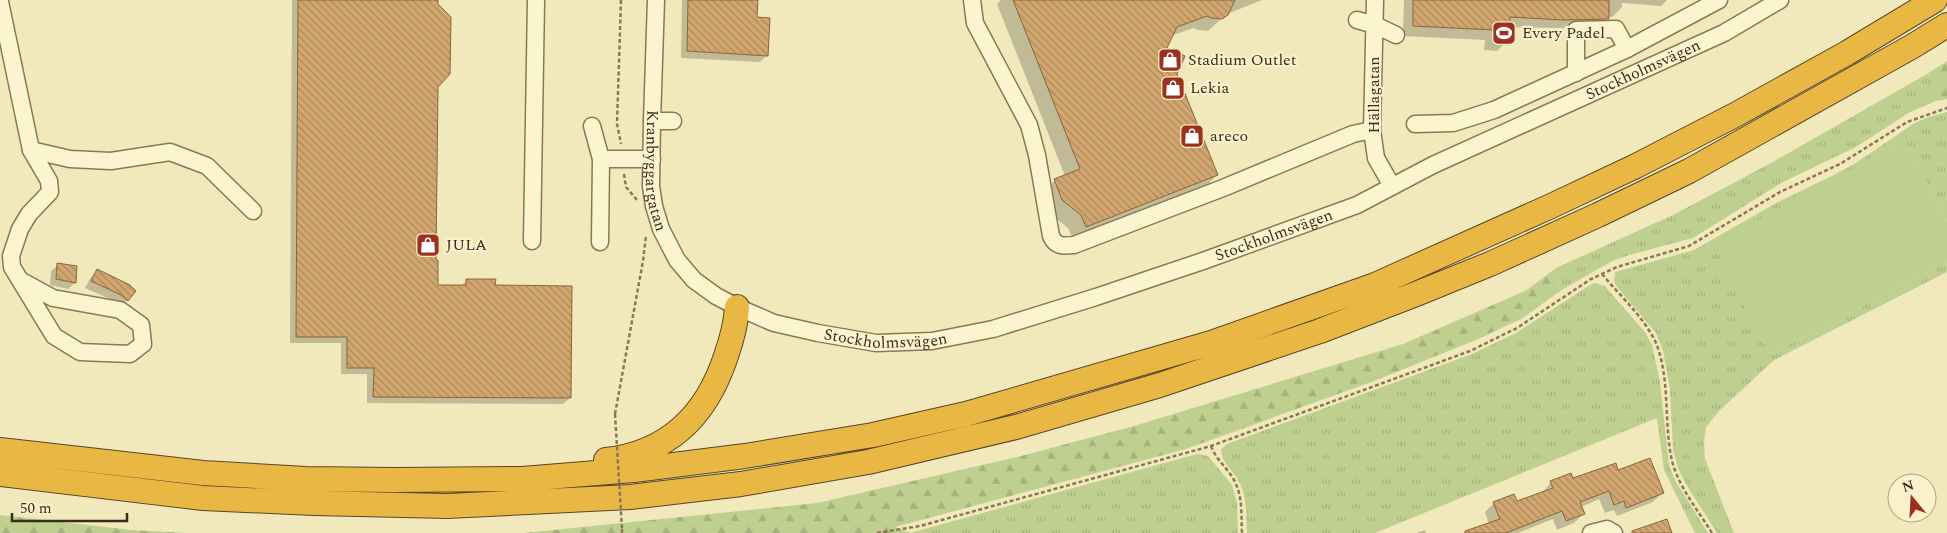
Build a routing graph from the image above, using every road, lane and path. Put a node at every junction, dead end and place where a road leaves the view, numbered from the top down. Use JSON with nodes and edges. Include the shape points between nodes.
{"nodes":[{"id":1,"x":536,"y":0,"type":"edge"},
{"id":2,"x":620,"y":0,"type":"edge"},
{"id":3,"x":656,"y":0,"type":"edge"},
{"id":4,"x":972,"y":0,"type":"edge"},
{"id":5,"x":1376,"y":0,"type":"edge"},
{"id":6,"x":1719,"y":0,"type":"edge"},
{"id":7,"x":1780,"y":0,"type":"edge"},
{"id":8,"x":1936,"y":0,"type":"edge"},
{"id":9,"x":0,"y":2,"type":"edge"},
{"id":10,"x":1357,"y":20,"type":"dead end"},
{"id":11,"x":1947,"y":24,"type":"edge"},
{"id":12,"x":1375,"y":25,"type":"junction"},
{"id":13,"x":1396,"y":35,"type":"dead end"},
{"id":14,"x":1627,"y":49,"type":"junction"},
{"id":15,"x":1576,"y":73,"type":"junction"},
{"id":16,"x":1947,"y":108,"type":"edge"},
{"id":17,"x":1494,"y":110,"type":"junction"},
{"id":18,"x":652,"y":120,"type":"junction"},
{"id":19,"x":673,"y":121,"type":"dead end"},
{"id":20,"x":1415,"y":124,"type":"dead end"},
{"id":21,"x":592,"y":126,"type":"dead end"},
{"id":22,"x":1372,"y":130,"type":"junction"},
{"id":23,"x":1496,"y":136,"type":"junction"},
{"id":24,"x":31,"y":150,"type":"junction"},
{"id":25,"x":601,"y":159,"type":"junction"},
{"id":26,"x":624,"y":159,"type":"junction"},
{"id":27,"x":652,"y":159,"type":"junction"},
{"id":28,"x":1392,"y":186,"type":"junction"},
{"id":29,"x":641,"y":203,"type":"dead end"},
{"id":30,"x":253,"y":211,"type":"dead end"},
{"id":31,"x":646,"y":234,"type":"dead end"},
{"id":32,"x":532,"y":241,"type":"dead end"},
{"id":33,"x":600,"y":242,"type":"dead end"},
{"id":34,"x":1602,"y":274,"type":"junction"},
{"id":35,"x":20,"y":280,"type":"junction"},
{"id":36,"x":737,"y":307,"type":"junction"},
{"id":37,"x":1211,"y":446,"type":"junction"},
{"id":38,"x":0,"y":450,"type":"edge"},
{"id":39,"x":0,"y":474,"type":"edge"},
{"id":40,"x":438,"y":480,"type":"junction"},
{"id":41,"x":622,"y":531,"type":"edge"},
{"id":42,"x":877,"y":533,"type":"edge"},
{"id":43,"x":1242,"y":533,"type":"edge"},
{"id":44,"x":1591,"y":533,"type":"edge"},
{"id":45,"x":1614,"y":533,"type":"edge"},
{"id":46,"x":1712,"y":533,"type":"edge"}],
"edges":[{"from":1,"to":32,"type":"street"},
{"from":2,"to":26,"type":"path","via":[[617,124]]},
{"from":3,"to":18,"type":"street","name":"Kranbyggargatan"},
{"from":4,"to":22,"type":"street","via":[[975,23],[1029,125],[1038,155],[1051,236],[1060,246],[1074,245],[1353,134]]},
{"from":5,"to":12,"type":"street","name":"Hällagatan"},
{"from":6,"to":14,"type":"street"},
{"from":7,"to":23,"type":"street","name":"Stockholmsvägen","via":[[1724,33]]},
{"from":8,"to":40,"type":"highway","via":[[1735,115],[1558,203],[1375,284],[1211,343],[966,414],[863,436],[746,456],[634,470],[522,479]]},
{"from":9,"to":24,"type":"street"},
{"from":10,"to":12,"type":"street"},
{"from":11,"to":39,"type":"highway","via":[[1697,167],[1490,264],[1320,332],[1188,376],[1016,427],[868,462],[741,484],[630,497],[447,506],[203,498]]},
{"from":12,"to":13,"type":"street"},
{"from":12,"to":22,"type":"street","name":"Hällagatan","via":[[1366,87]]},
{"from":14,"to":15,"type":"street"},
{"from":14,"to":15,"type":"street","via":[[1616,29],[1570,29]]},
{"from":15,"to":17,"type":"street"},
{"from":16,"to":34,"type":"path","via":[[1907,122],[1840,164],[1780,192],[1689,246],[1616,266]]},
{"from":17,"to":20,"type":"street","via":[[1453,123]]},
{"from":17,"to":23,"type":"street"},
{"from":18,"to":19,"type":"street"},
{"from":18,"to":27,"type":"street","name":"Kranbyggargatan"},
{"from":21,"to":25,"type":"street"},
{"from":22,"to":28,"type":"street","name":"Hällagatan","via":[[1376,158]]},
{"from":23,"to":28,"type":"street","name":"Stockholmsvägen"},
{"from":24,"to":30,"type":"street","via":[[70,159],[112,161],[170,152],[207,166]]},
{"from":24,"to":35,"type":"street","via":[[49,181],[50,192],[20,229],[11,256],[12,267]]},
{"from":25,"to":26,"type":"street"},
{"from":25,"to":33,"type":"street"},
{"from":26,"to":27,"type":"street"},
{"from":26,"to":29,"type":"path","via":[[626,187]]},
{"from":27,"to":36,"type":"street","name":"Kranbyggargatan","via":[[654,206],[661,229],[677,260],[694,280]]},
{"from":28,"to":36,"type":"street","name":"Stockholmsvägen","via":[[1358,205],[1203,261],[965,336],[925,342],[876,343],[774,322]]},
{"from":31,"to":41,"type":"path","bridge":true,"via":[[615,414]]},
{"from":34,"to":37,"type":"path","via":[[1517,328],[1470,351]]},
{"from":34,"to":46,"type":"path","via":[[1646,325],[1656,344],[1663,372],[1671,458]]},
{"from":35,"to":35,"type":"street","via":[[54,336],[80,352],[130,354],[143,344],[141,325],[120,310],[53,298]]},
{"from":36,"to":40,"type":"highway","via":[[736,325],[710,394],[701,409],[660,444],[636,454],[609,459],[457,469]]},
{"from":37,"to":42,"type":"path","via":[[920,526]]},
{"from":37,"to":43,"type":"path","via":[[1235,481],[1241,499]]},
{"from":38,"to":40,"type":"highway","via":[[203,473],[306,479]]},
{"from":44,"to":45,"type":"street","via":[[1607,529]]}]}
